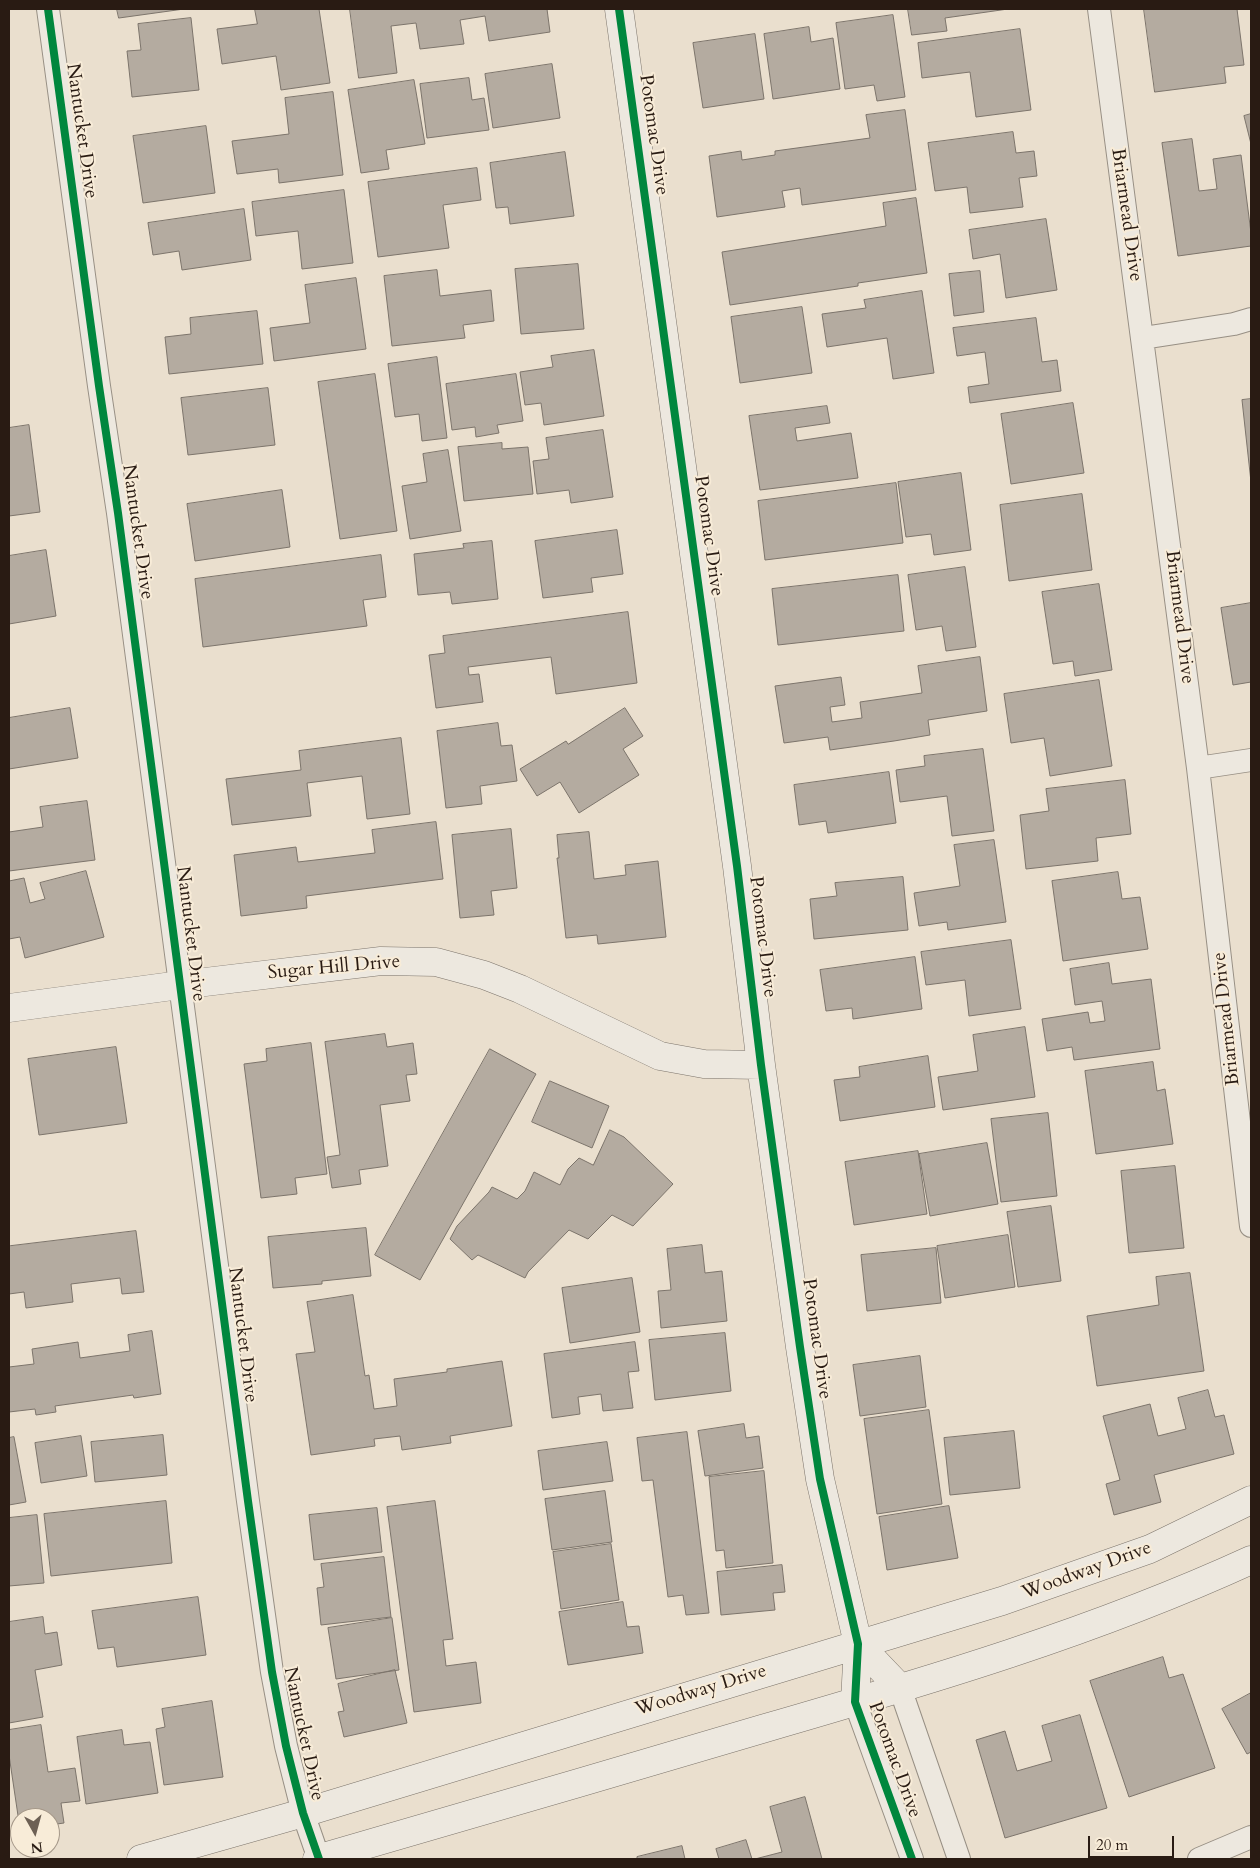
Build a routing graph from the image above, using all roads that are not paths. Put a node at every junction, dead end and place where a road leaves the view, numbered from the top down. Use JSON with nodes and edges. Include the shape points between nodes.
{"nodes":[{"id":1,"x":48,"y":9,"type":"edge"},
{"id":2,"x":619,"y":9,"type":"edge"},
{"id":3,"x":1099,"y":9,"type":"edge"},
{"id":4,"x":1251,"y":319,"type":"edge"},
{"id":5,"x":1143,"y":338,"type":"junction"},
{"id":6,"x":1251,"y":760,"type":"edge"},
{"id":7,"x":1198,"y":768,"type":"junction"},
{"id":8,"x":180,"y":984,"type":"junction"},
{"id":9,"x":9,"y":1008,"type":"edge"},
{"id":10,"x":762,"y":1064,"type":"junction"},
{"id":11,"x":1250,"y":1216,"type":"edge"},
{"id":12,"x":1251,"y":1500,"type":"edge"},
{"id":13,"x":1251,"y":1560,"type":"edge"},
{"id":14,"x":858,"y":1644,"type":"junction"},
{"id":15,"x":900,"y":1688,"type":"junction"},
{"id":16,"x":854,"y":1702,"type":"junction"},
{"id":17,"x":303,"y":1813,"type":"junction"},
{"id":18,"x":1251,"y":1837,"type":"edge"},
{"id":19,"x":141,"y":1859,"type":"edge"},
{"id":20,"x":318,"y":1859,"type":"edge"},
{"id":21,"x":912,"y":1859,"type":"edge"},
{"id":22,"x":959,"y":1859,"type":"edge"},
{"id":23,"x":1199,"y":1859,"type":"edge"}],
"edges":[{"from":1,"to":8,"type":"street","name":"Nantucket Drive"},
{"from":2,"to":10,"type":"street","name":"Potomac Drive"},
{"from":3,"to":5,"type":"street","name":"Briarmead Drive"},
{"from":4,"to":5,"type":"street"},
{"from":5,"to":7,"type":"street","name":"Briarmead Drive"},
{"from":6,"to":7,"type":"street"},
{"from":7,"to":11,"type":"street","name":"Briarmead Drive"},
{"from":8,"to":9,"type":"street","name":"Sugar Hill Drive"},
{"from":8,"to":10,"type":"street","name":"Sugar Hill Drive","via":[[381,961],[436,962],[520,989],[660,1056],[704,1064]]},
{"from":8,"to":17,"type":"street","name":"Nantucket Drive","via":[[272,1672]]},
{"from":10,"to":14,"type":"street","name":"Potomac Drive","via":[[820,1479]]},
{"from":12,"to":14,"type":"street","name":"Woodway Drive","via":[[1150,1549],[1002,1601]]},
{"from":13,"to":15,"type":"street","via":[[1190,1588],[1045,1642]]},
{"from":14,"to":15,"type":"street","name":"Potomac Drive"},
{"from":14,"to":16,"type":"street","name":"Potomac Drive"},
{"from":14,"to":17,"type":"street","name":"Woodway Drive"},
{"from":15,"to":16,"type":"street"},
{"from":15,"to":22,"type":"street","name":"Potomac Drive"},
{"from":16,"to":20,"type":"street"},
{"from":16,"to":21,"type":"street","name":"Potomac Drive"},
{"from":17,"to":19,"type":"street","name":"Woodway Drive"},
{"from":17,"to":20,"type":"street","name":"Nantucket Drive"},
{"from":18,"to":23,"type":"street"}]}
